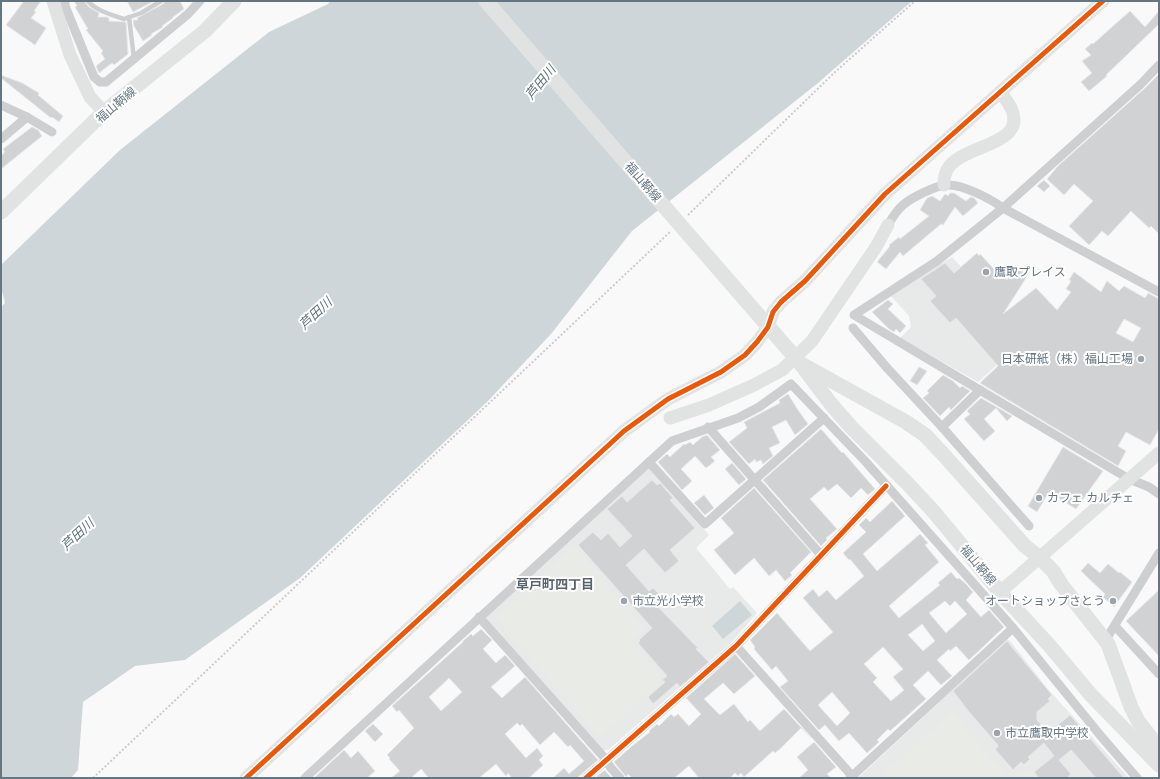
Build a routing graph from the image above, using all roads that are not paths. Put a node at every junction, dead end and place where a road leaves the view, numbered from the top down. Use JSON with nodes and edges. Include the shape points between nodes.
{"nodes":[{"id":1,"x":53,"y":1,"type":"edge"},
{"id":2,"x":65,"y":1,"type":"edge"},
{"id":3,"x":88,"y":1,"type":"edge"},
{"id":4,"x":161,"y":1,"type":"edge"},
{"id":5,"x":200,"y":1,"type":"edge"},
{"id":6,"x":234,"y":1,"type":"edge"},
{"id":7,"x":486,"y":1,"type":"edge"},
{"id":8,"x":1103,"y":1,"type":"edge"},
{"id":9,"x":129,"y":17,"type":"junction"},
{"id":10,"x":134,"y":59,"type":"junction"},
{"id":11,"x":1159,"y":65,"type":"edge"},
{"id":12,"x":1000,"y":92,"type":"junction"},
{"id":13,"x":1,"y":105,"type":"edge"},
{"id":14,"x":104,"y":112,"type":"junction"},
{"id":15,"x":27,"y":118,"type":"junction"},
{"id":16,"x":52,"y":132,"type":"dead end"},
{"id":17,"x":1,"y":139,"type":"edge"},
{"id":18,"x":944,"y":185,"type":"junction"},
{"id":19,"x":997,"y":204,"type":"junction"},
{"id":20,"x":1,"y":212,"type":"edge"},
{"id":21,"x":888,"y":224,"type":"joint"},
{"id":22,"x":1159,"y":292,"type":"edge"},
{"id":23,"x":768,"y":327,"type":"junction"},
{"id":24,"x":853,"y":328,"type":"dead end"},
{"id":25,"x":800,"y":362,"type":"junction"},
{"id":26,"x":980,"y":390,"type":"junction"},
{"id":27,"x":670,"y":418,"type":"dead end"},
{"id":28,"x":824,"y":418,"type":"junction"},
{"id":29,"x":708,"y":427,"type":"junction"},
{"id":30,"x":942,"y":427,"type":"junction"},
{"id":31,"x":1159,"y":453,"type":"edge"},
{"id":32,"x":649,"y":462,"type":"junction"},
{"id":33,"x":980,"y":471,"type":"junction"},
{"id":34,"x":1129,"y":479,"type":"junction"},
{"id":35,"x":754,"y":480,"type":"junction"},
{"id":36,"x":967,"y":481,"type":"junction"},
{"id":37,"x":886,"y":486,"type":"junction"},
{"id":38,"x":1159,"y":494,"type":"edge"},
{"id":39,"x":1028,"y":526,"type":"dead end"},
{"id":40,"x":1159,"y":553,"type":"edge"},
{"id":41,"x":821,"y":555,"type":"junction"},
{"id":42,"x":1040,"y":558,"type":"junction"},
{"id":43,"x":1000,"y":592,"type":"junction"},
{"id":44,"x":479,"y":617,"type":"junction"},
{"id":45,"x":1115,"y":626,"type":"junction"},
{"id":46,"x":1013,"y":628,"type":"junction"},
{"id":47,"x":1106,"y":641,"type":"junction"},
{"id":48,"x":736,"y":646,"type":"junction"},
{"id":49,"x":1159,"y":674,"type":"edge"},
{"id":50,"x":1091,"y":694,"type":"junction"},
{"id":51,"x":1077,"y":708,"type":"junction"},
{"id":52,"x":1159,"y":748,"type":"edge"},
{"id":53,"x":606,"y":760,"type":"junction"},
{"id":54,"x":1159,"y":765,"type":"edge"},
{"id":55,"x":852,"y":777,"type":"edge"},
{"id":56,"x":246,"y":778,"type":"edge"},
{"id":57,"x":305,"y":778,"type":"edge"},
{"id":58,"x":586,"y":778,"type":"edge"},
{"id":59,"x":620,"y":778,"type":"edge"},
{"id":60,"x":1137,"y":778,"type":"edge"}],
"edges":[{"from":1,"to":14,"type":"street","via":[[70,55],[90,97]]},
{"from":2,"to":10,"type":"street","via":[[94,77],[100,82],[106,82]]},
{"from":3,"to":9,"type":"lane","via":[[97,8],[124,19]]},
{"from":4,"to":9,"type":"lane"},
{"from":5,"to":10,"type":"street"},
{"from":6,"to":14,"type":"main road","name":"福山鞆線","via":[[205,31]]},
{"from":7,"to":23,"type":"main road","name":"福山鞆線"},
{"from":8,"to":12,"type":"street"},
{"from":9,"to":10,"type":"lane"},
{"from":11,"to":19,"type":"street","via":[[1141,84]]},
{"from":12,"to":18,"type":"street","via":[[1014,116],[1012,130],[1000,139],[973,150],[951,164],[944,176]]},
{"from":12,"to":23,"type":"street","via":[[885,194],[805,281],[781,302],[773,312]]},
{"from":13,"to":15,"type":"street"},
{"from":14,"to":20,"type":"main road","name":"福山鞆線"},
{"from":15,"to":16,"type":"street"},
{"from":15,"to":17,"type":"street"},
{"from":18,"to":19,"type":"street","via":[[964,189]]},
{"from":18,"to":21,"type":"street","via":[[925,192],[902,206]]},
{"from":19,"to":22,"type":"street"},
{"from":19,"to":26,"type":"street","via":[[937,260],[854,315]]},
{"from":21,"to":27,"type":"street","via":[[876,247],[812,341],[782,370],[754,386],[710,405]]},
{"from":23,"to":25,"type":"main road","name":"福山鞆線"},
{"from":23,"to":56,"type":"street","via":[[746,355],[721,372],[668,399],[624,431]]},
{"from":24,"to":30,"type":"street"},
{"from":25,"to":36,"type":"main road","name":"福山鞆線","via":[[906,422],[925,436]]},
{"from":25,"to":43,"type":"main road","name":"福山鞆線","via":[[831,404],[934,512]]},
{"from":26,"to":30,"type":"street"},
{"from":26,"to":34,"type":"street"},
{"from":28,"to":29,"type":"street","via":[[790,384],[759,407],[738,418]]},
{"from":28,"to":35,"type":"street"},
{"from":28,"to":37,"type":"street"},
{"from":29,"to":32,"type":"street","via":[[672,441]]},
{"from":29,"to":35,"type":"street"},
{"from":30,"to":33,"type":"street"},
{"from":31,"to":34,"type":"street"},
{"from":32,"to":35,"type":"street","via":[[705,524]]},
{"from":32,"to":44,"type":"street"},
{"from":33,"to":36,"type":"street"},
{"from":33,"to":39,"type":"street"},
{"from":34,"to":38,"type":"street"},
{"from":34,"to":42,"type":"street"},
{"from":35,"to":41,"type":"street"},
{"from":36,"to":42,"type":"main road","name":"福山鞆線","via":[[1025,546]]},
{"from":37,"to":41,"type":"street"},
{"from":37,"to":46,"type":"street"},
{"from":40,"to":45,"type":"street"},
{"from":41,"to":48,"type":"street"},
{"from":42,"to":43,"type":"street"},
{"from":42,"to":47,"type":"main road","name":"福山鞆線","via":[[1053,571]]},
{"from":43,"to":50,"type":"main road","name":"福山鞆線"},
{"from":44,"to":53,"type":"street"},
{"from":44,"to":57,"type":"street"},
{"from":45,"to":47,"type":"street"},
{"from":45,"to":49,"type":"street"},
{"from":46,"to":51,"type":"street"},
{"from":46,"to":55,"type":"street"},
{"from":47,"to":52,"type":"main road","name":"福山鞆線","via":[[1131,707],[1138,721]]},
{"from":48,"to":53,"type":"street"},
{"from":48,"to":55,"type":"street"},
{"from":50,"to":51,"type":"street"},
{"from":50,"to":54,"type":"main road","name":"福山鞆線"},
{"from":51,"to":60,"type":"street"},
{"from":53,"to":58,"type":"street"},
{"from":53,"to":59,"type":"street"}]}
